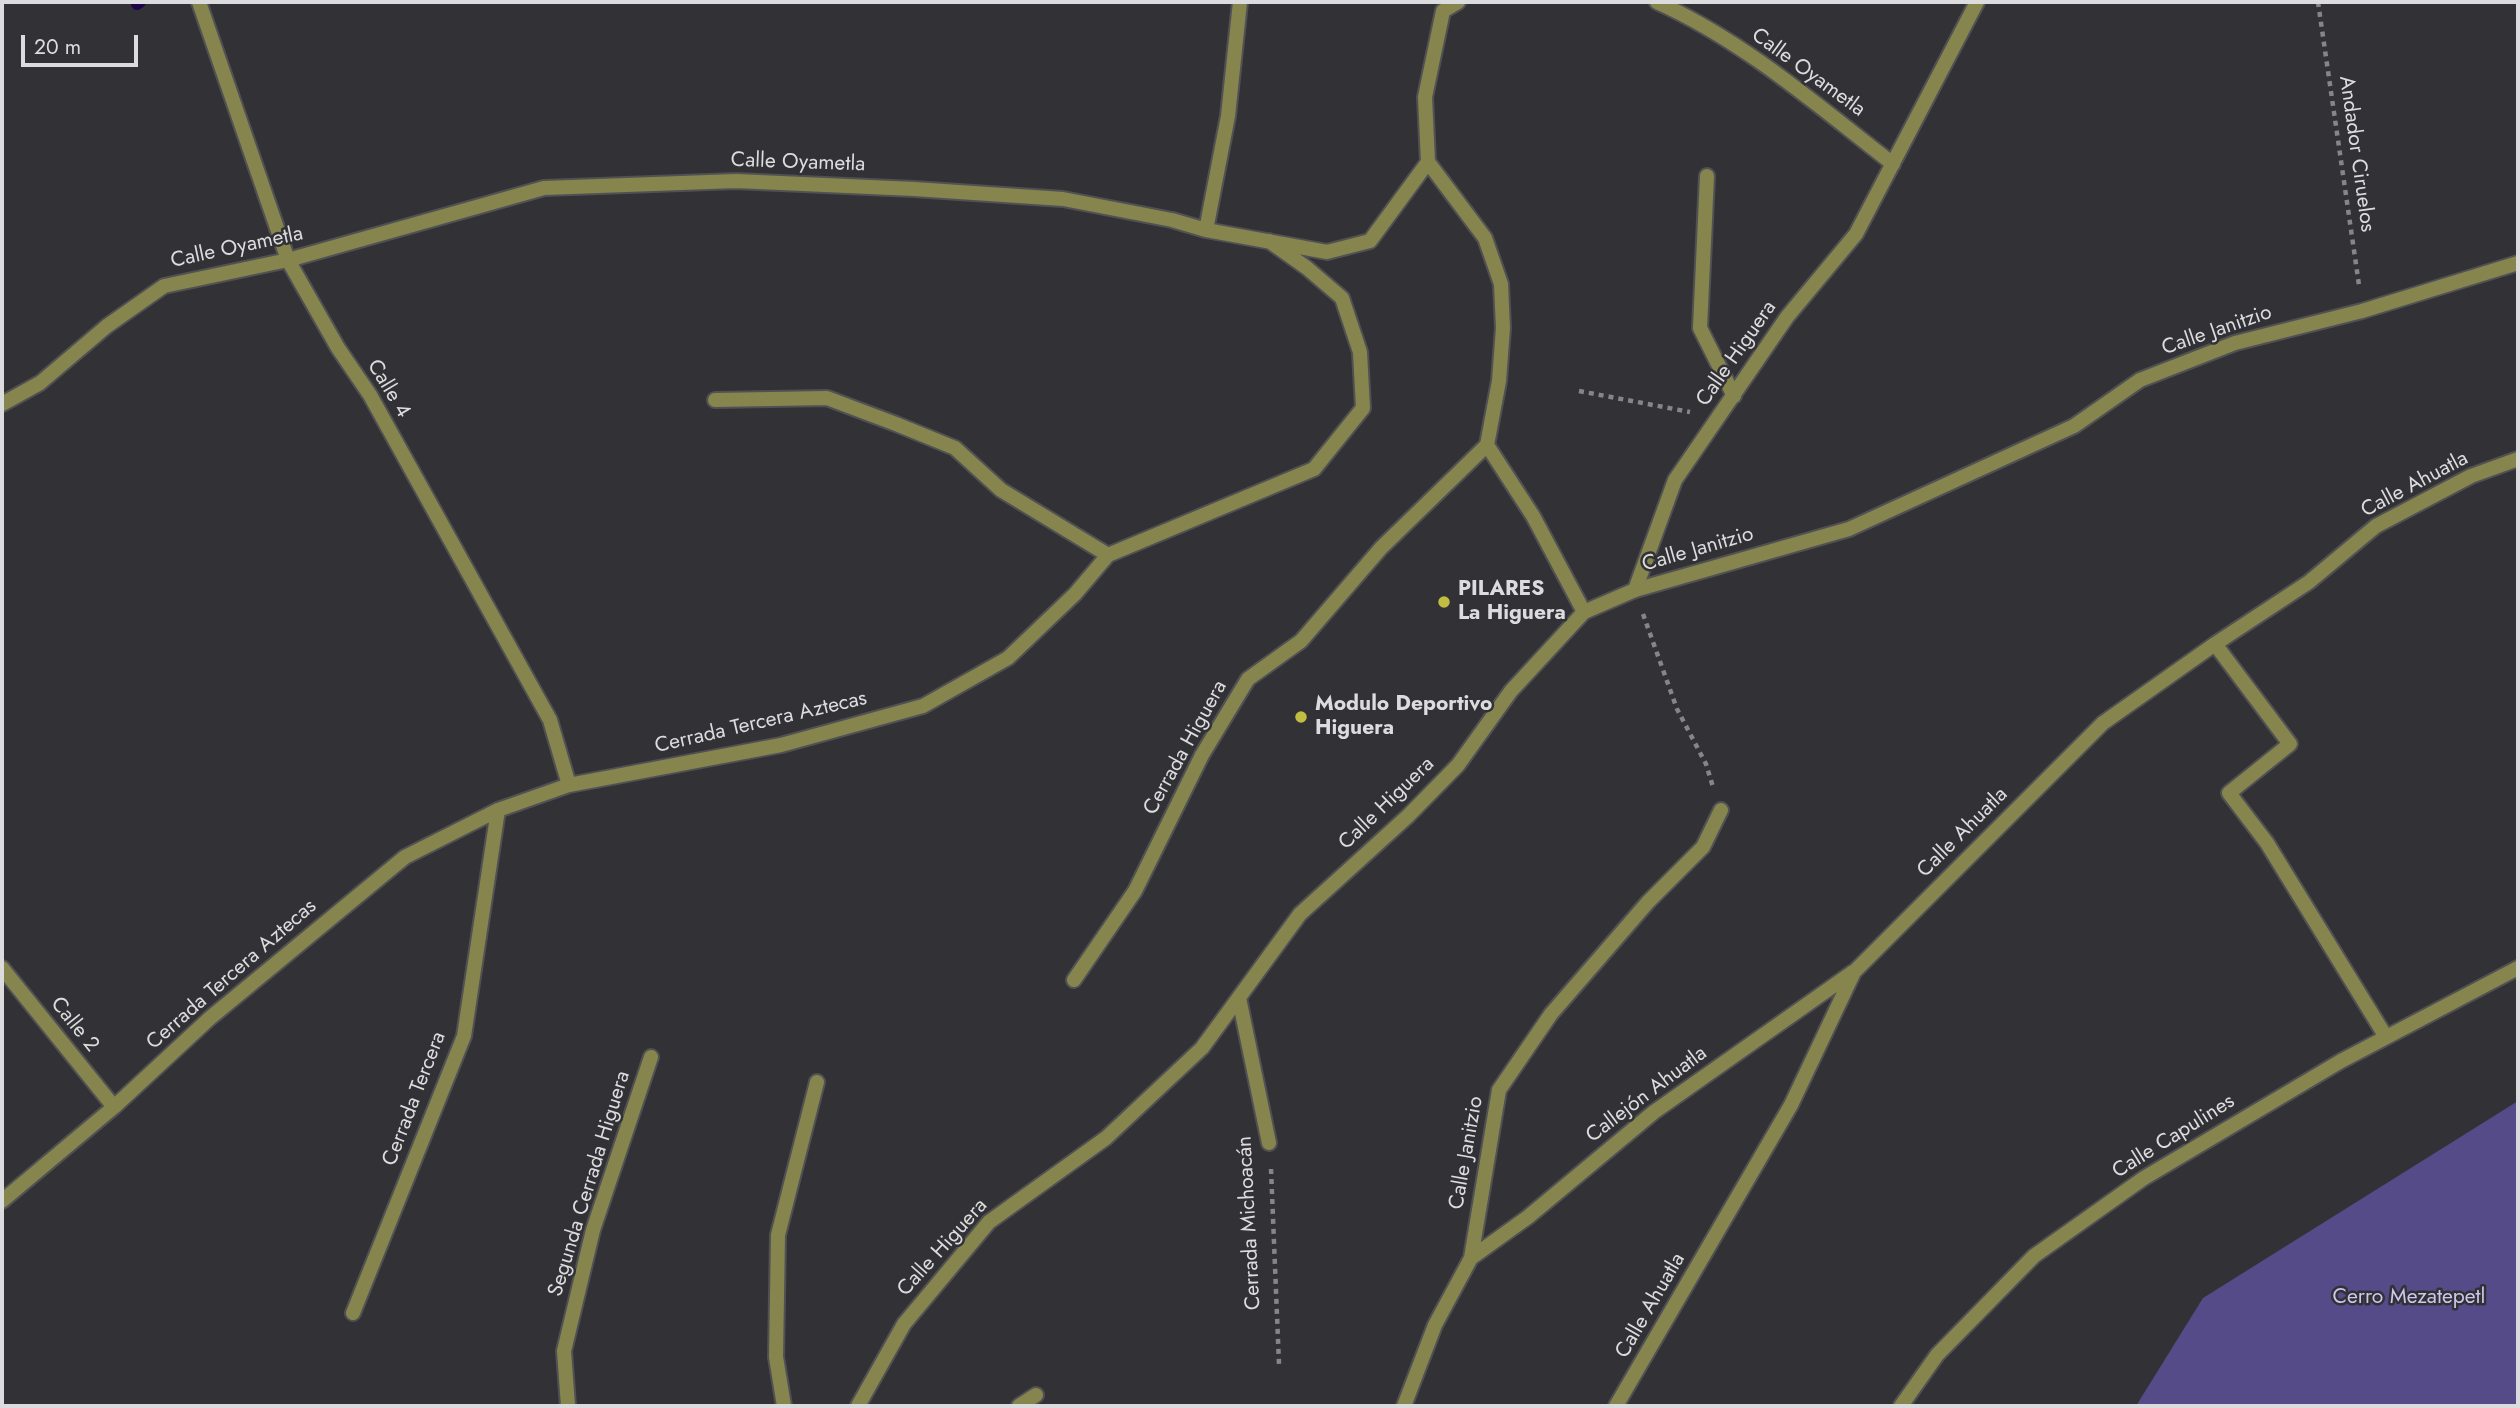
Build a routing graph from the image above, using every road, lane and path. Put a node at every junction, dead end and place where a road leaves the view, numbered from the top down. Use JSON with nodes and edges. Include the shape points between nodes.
{"nodes":[{"id":1,"x":199,"y":2,"type":"edge"},
{"id":2,"x":1240,"y":2,"type":"edge"},
{"id":3,"x":1458,"y":2,"type":"edge"},
{"id":4,"x":1657,"y":2,"type":"edge"},
{"id":5,"x":1977,"y":2,"type":"edge"},
{"id":6,"x":2318,"y":2,"type":"edge"},
{"id":7,"x":1428,"y":162,"type":"junction"},
{"id":8,"x":1893,"y":164,"type":"junction"},
{"id":9,"x":1707,"y":176,"type":"dead end"},
{"id":10,"x":1206,"y":230,"type":"junction"},
{"id":11,"x":1269,"y":241,"type":"junction"},
{"id":12,"x":288,"y":260,"type":"junction"},
{"id":13,"x":2518,"y":263,"type":"edge"},
{"id":14,"x":2362,"y":311,"type":"junction"},
{"id":15,"x":1578,"y":391,"type":"dead end"},
{"id":16,"x":1734,"y":396,"type":"junction"},
{"id":17,"x":715,"y":400,"type":"dead end"},
{"id":18,"x":2,"y":404,"type":"edge"},
{"id":19,"x":1719,"y":418,"type":"junction"},
{"id":20,"x":1488,"y":445,"type":"junction"},
{"id":21,"x":2518,"y":459,"type":"edge"},
{"id":22,"x":1108,"y":555,"type":"junction"},
{"id":23,"x":1635,"y":590,"type":"junction"},
{"id":24,"x":1584,"y":612,"type":"junction"},
{"id":25,"x":2215,"y":644,"type":"junction"},
{"id":26,"x":569,"y":785,"type":"junction"},
{"id":27,"x":498,"y":810,"type":"junction"},
{"id":28,"x":1721,"y":810,"type":"joint"},
{"id":29,"x":2,"y":968,"type":"edge"},
{"id":30,"x":2518,"y":968,"type":"edge"},
{"id":31,"x":1854,"y":972,"type":"junction"},
{"id":32,"x":1074,"y":980,"type":"dead end"},
{"id":33,"x":1239,"y":998,"type":"junction"},
{"id":34,"x":2386,"y":1037,"type":"junction"},
{"id":35,"x":651,"y":1056,"type":"dead end"},
{"id":36,"x":817,"y":1082,"type":"dead end"},
{"id":37,"x":114,"y":1107,"type":"junction"},
{"id":38,"x":1269,"y":1143,"type":"joint"},
{"id":39,"x":2,"y":1200,"type":"edge"},
{"id":40,"x":1471,"y":1258,"type":"junction"},
{"id":41,"x":353,"y":1313,"type":"dead end"},
{"id":42,"x":1279,"y":1364,"type":"dead end"},
{"id":43,"x":1036,"y":1395,"type":"dead end"},
{"id":44,"x":568,"y":1406,"type":"edge"},
{"id":45,"x":783,"y":1406,"type":"edge"},
{"id":46,"x":858,"y":1406,"type":"edge"},
{"id":47,"x":1019,"y":1406,"type":"edge"},
{"id":48,"x":1404,"y":1406,"type":"edge"},
{"id":49,"x":1616,"y":1406,"type":"edge"},
{"id":50,"x":1901,"y":1406,"type":"edge"}],
"edges":[{"from":1,"to":12,"type":"street","name":"Calle 4"},
{"from":2,"to":10,"type":"street","via":[[1228,116]]},
{"from":3,"to":7,"type":"street","via":[[1443,11],[1425,97]]},
{"from":4,"to":8,"type":"street","name":"Calle Oyametla","via":[[1692,18],[1774,72]]},
{"from":5,"to":8,"type":"street","name":"Calle Higuera"},
{"from":6,"to":14,"type":"path","name":"Andador Ciruelos"},
{"from":7,"to":11,"type":"street","name":"Calle Oyametla","via":[[1370,241],[1327,252]]},
{"from":7,"to":20,"type":"street","via":[[1485,238],[1500,284],[1501,355]]},
{"from":8,"to":16,"type":"street","name":"Calle Higuera","via":[[1856,234],[1787,317]]},
{"from":9,"to":16,"type":"street","via":[[1700,328]]},
{"from":10,"to":11,"type":"street","name":"Calle Oyametla"},
{"from":10,"to":12,"type":"street","name":"Calle Oyametla","via":[[1063,199],[736,181],[544,188]]},
{"from":11,"to":22,"type":"street","name":"Cerrada Tercera Aztecas","via":[[1342,298],[1360,352],[1363,408],[1314,469]]},
{"from":12,"to":18,"type":"street","name":"Calle Oyametla","via":[[164,286],[107,326],[40,383]]},
{"from":12,"to":26,"type":"street","name":"Calle 4","via":[[370,395],[550,720]]},
{"from":13,"to":14,"type":"street","name":"Calle Janitzio"},
{"from":14,"to":23,"type":"street","name":"Calle Janitzio","via":[[2235,343],[2140,380],[2074,426],[1849,528]]},
{"from":15,"to":19,"type":"path"},
{"from":16,"to":19,"type":"street","name":"Calle Higuera"},
{"from":17,"to":22,"type":"street","via":[[827,398],[896,424],[955,448],[1001,490]]},
{"from":19,"to":23,"type":"street","name":"Calle Higuera","via":[[1675,480]]},
{"from":20,"to":24,"type":"street","via":[[1533,516]]},
{"from":20,"to":32,"type":"street","name":"Cerrada Higuera","via":[[1381,548],[1301,641],[1248,679],[1202,755],[1135,891]]},
{"from":21,"to":25,"type":"street","name":"Calle Ahuatla","via":[[2471,476],[2376,526],[2309,582]]},
{"from":22,"to":26,"type":"street","name":"Cerrada Tercera Aztecas","via":[[1008,658],[923,706],[780,744]]},
{"from":23,"to":24,"type":"street","name":"Calle Higuera"},
{"from":23,"to":28,"type":"path","name":"Calle Janitzio","via":[[1676,709],[1706,764]]},
{"from":24,"to":33,"type":"street","name":"Calle Higuera","via":[[1511,691],[1458,765],[1300,914]]},
{"from":25,"to":31,"type":"street","name":"Calle Ahuatla","via":[[2103,723]]},
{"from":25,"to":34,"type":"street","via":[[2290,744],[2229,793],[2267,843]]},
{"from":26,"to":27,"type":"street","name":"Cerrada Tercera Aztecas"},
{"from":27,"to":37,"type":"street","name":"Cerrada Tercera Aztecas","via":[[405,857],[210,1017]]},
{"from":27,"to":41,"type":"street","name":"Cerrada Tercera","via":[[464,1036]]},
{"from":28,"to":40,"type":"street","name":"Calle Janitzio","via":[[1703,846],[1551,1014],[1499,1090]]},
{"from":29,"to":37,"type":"street","name":"Calle 2"},
{"from":30,"to":34,"type":"street","name":"Calle Capulines"},
{"from":31,"to":40,"type":"street","name":"Callejón Ahuatla","via":[[1654,1112]]},
{"from":31,"to":49,"type":"street","name":"Calle Ahuatla","via":[[1791,1105]]},
{"from":33,"to":38,"type":"street","name":"Cerrada Michoacán"},
{"from":33,"to":46,"type":"street","name":"Calle Higuera","via":[[1202,1048],[1106,1138],[989,1222],[904,1324]]},
{"from":34,"to":50,"type":"street","name":"Calle Capulines","via":[[2144,1178],[2034,1256],[1937,1355]]},
{"from":35,"to":44,"type":"street","name":"Segunda Cerrada Higuera","via":[[593,1230],[564,1351]]},
{"from":36,"to":45,"type":"street","via":[[779,1235],[776,1357]]},
{"from":37,"to":39,"type":"street","name":"Cerrada Tercera Aztecas"},
{"from":38,"to":42,"type":"path","name":"Cerrada Michoacán"},
{"from":40,"to":48,"type":"street","name":"Calle Janitzio","via":[[1435,1325]]},
{"from":43,"to":47,"type":"street"}]}
